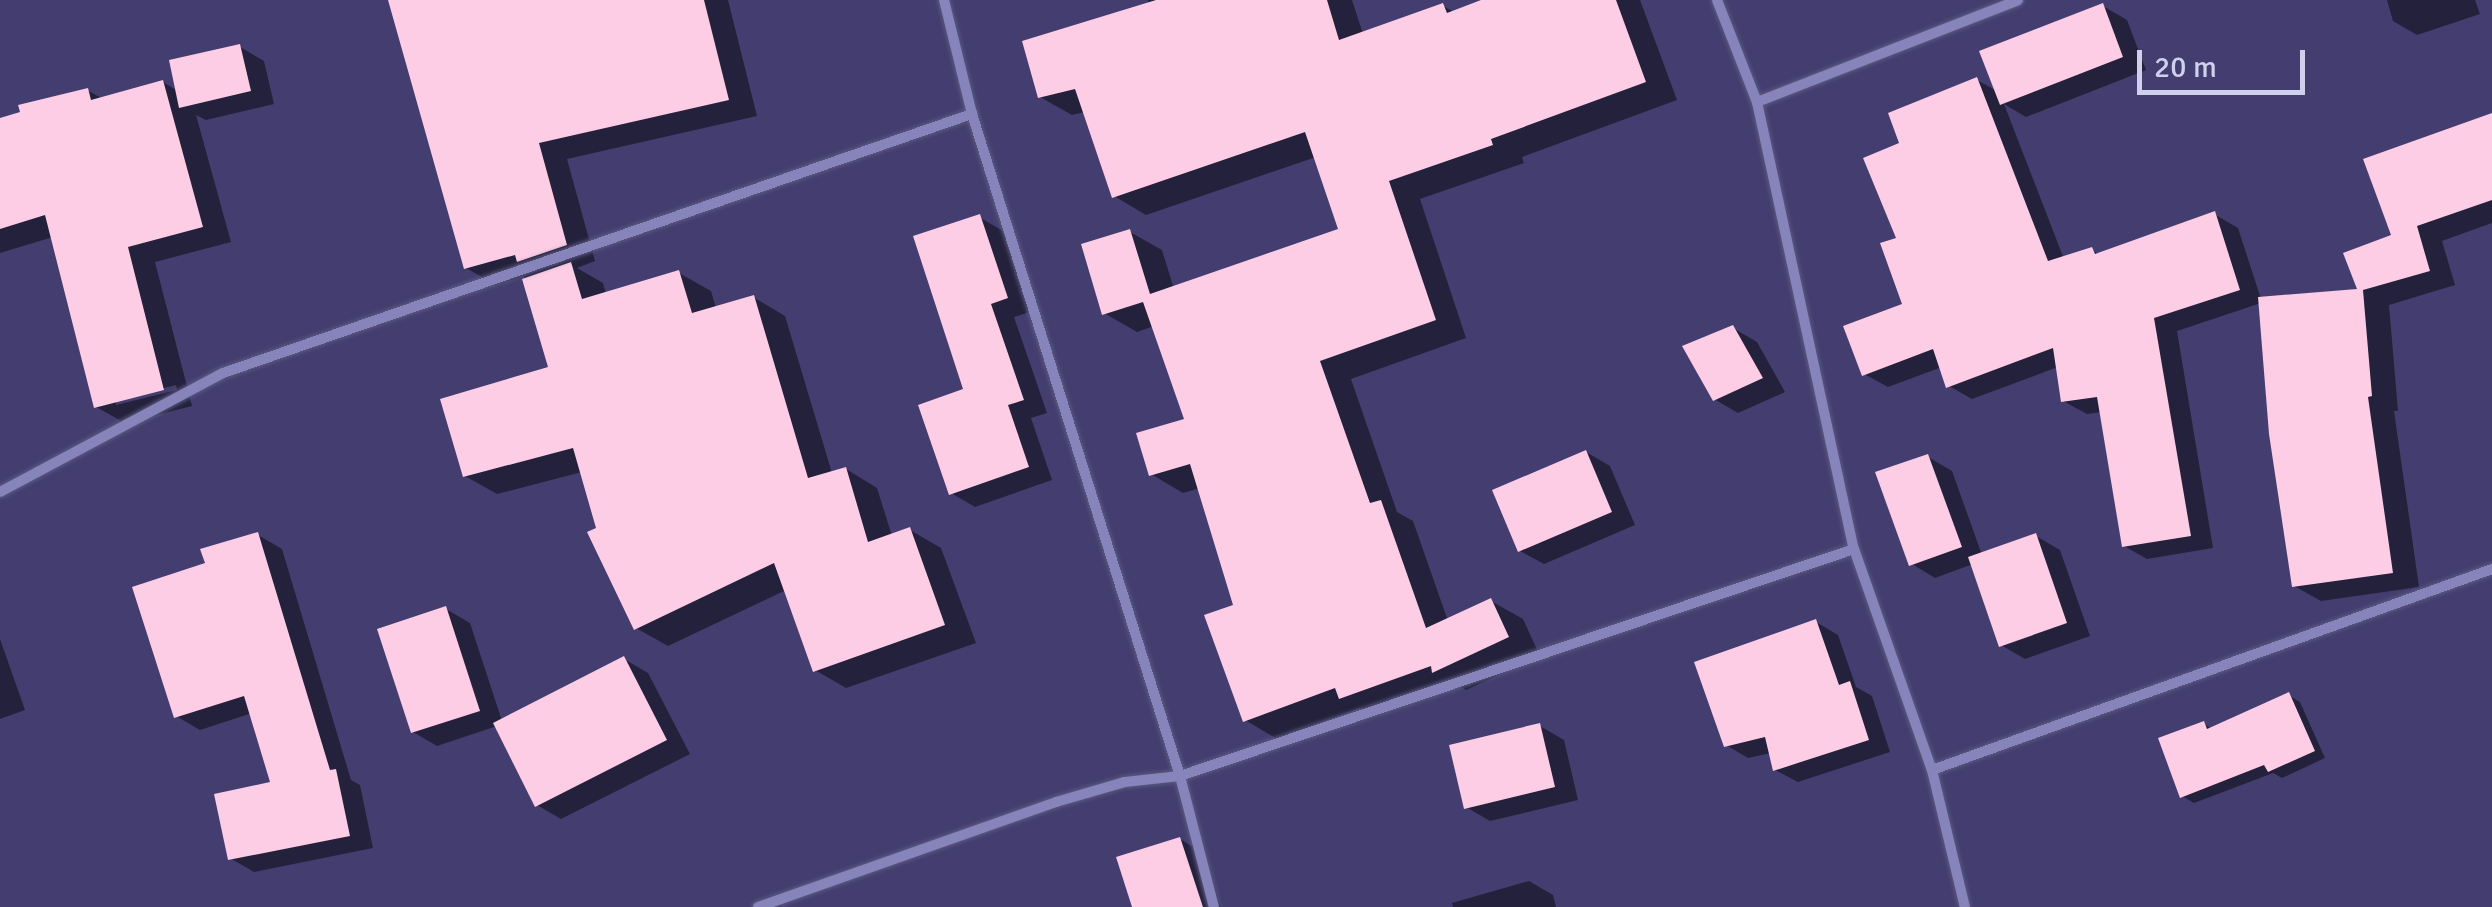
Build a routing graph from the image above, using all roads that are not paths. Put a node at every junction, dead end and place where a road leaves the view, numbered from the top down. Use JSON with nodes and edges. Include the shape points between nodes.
{"nodes":[{"id":1,"x":944,"y":0,"type":"edge"},
{"id":2,"x":1717,"y":0,"type":"edge"},
{"id":3,"x":2018,"y":0,"type":"edge"},
{"id":4,"x":1757,"y":102,"type":"junction"},
{"id":5,"x":972,"y":114,"type":"junction"},
{"id":6,"x":0,"y":492,"type":"edge"},
{"id":7,"x":1854,"y":549,"type":"junction"},
{"id":8,"x":2492,"y":568,"type":"edge"},
{"id":9,"x":1932,"y":770,"type":"junction"},
{"id":10,"x":1180,"y":776,"type":"junction"},
{"id":11,"x":758,"y":907,"type":"edge"},
{"id":12,"x":1214,"y":907,"type":"edge"},
{"id":13,"x":1965,"y":907,"type":"edge"}],
"edges":[{"from":1,"to":5,"type":"street"},
{"from":2,"to":4,"type":"street"},
{"from":3,"to":4,"type":"street"},
{"from":4,"to":7,"type":"street"},
{"from":5,"to":6,"type":"street","via":[[224,373]]},
{"from":5,"to":10,"type":"street"},
{"from":7,"to":9,"type":"street"},
{"from":7,"to":10,"type":"street"},
{"from":8,"to":9,"type":"street"},
{"from":9,"to":13,"type":"street"},
{"from":10,"to":11,"type":"street","via":[[1125,782],[1056,802]]},
{"from":10,"to":12,"type":"street"}]}
